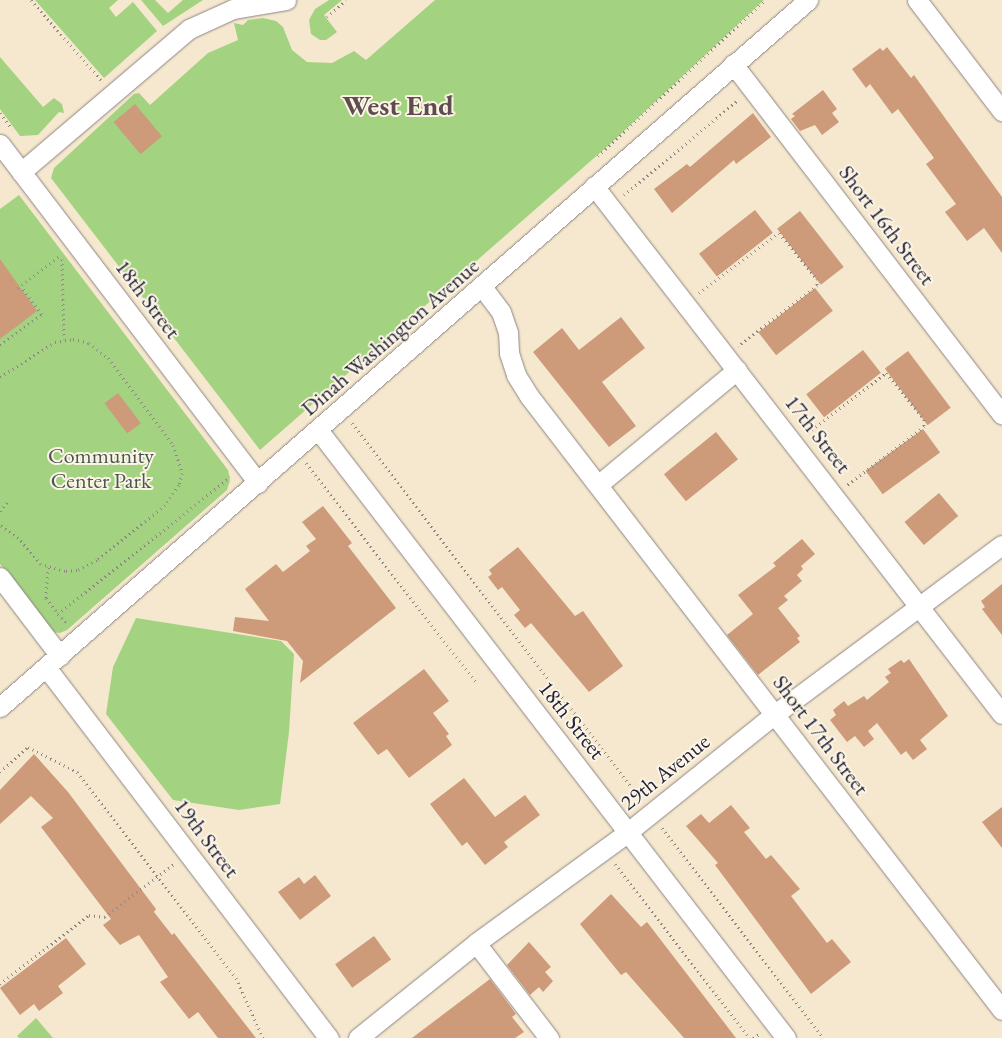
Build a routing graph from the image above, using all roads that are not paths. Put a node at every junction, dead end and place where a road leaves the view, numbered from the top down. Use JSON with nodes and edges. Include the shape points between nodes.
{"nodes":[{"id":1,"x":286,"y":0,"type":"edge"},
{"id":2,"x":808,"y":0,"type":"edge"},
{"id":3,"x":917,"y":0,"type":"edge"},
{"id":4,"x":734,"y":64,"type":"junction"},
{"id":5,"x":1002,"y":111,"type":"edge"},
{"id":6,"x":0,"y":144,"type":"edge"},
{"id":7,"x":21,"y":172,"type":"junction"},
{"id":8,"x":594,"y":186,"type":"junction"},
{"id":9,"x":483,"y":288,"type":"junction"},
{"id":10,"x":732,"y":363,"type":"junction"},
{"id":11,"x":1002,"y":415,"type":"edge"},
{"id":12,"x":319,"y":431,"type":"junction"},
{"id":13,"x":258,"y":483,"type":"junction"},
{"id":14,"x":601,"y":486,"type":"junction"},
{"id":15,"x":1002,"y":545,"type":"edge"},
{"id":16,"x":0,"y":577,"type":"edge"},
{"id":17,"x":920,"y":608,"type":"junction"},
{"id":18,"x":53,"y":661,"type":"junction"},
{"id":19,"x":0,"y":708,"type":"edge"},
{"id":20,"x":775,"y":714,"type":"junction"},
{"id":21,"x":1002,"y":714,"type":"edge"},
{"id":22,"x":628,"y":832,"type":"junction"},
{"id":23,"x":476,"y":943,"type":"junction"},
{"id":24,"x":1002,"y":1010,"type":"edge"},
{"id":25,"x":329,"y":1038,"type":"edge"},
{"id":26,"x":358,"y":1038,"type":"edge"},
{"id":27,"x":549,"y":1038,"type":"edge"},
{"id":28,"x":786,"y":1038,"type":"edge"}],
"edges":[{"from":1,"to":7,"type":"street","via":[[233,9],[211,16],[189,29]]},
{"from":2,"to":4,"type":"street","name":"Dinah Washington Avenue"},
{"from":3,"to":5,"type":"street"},
{"from":4,"to":8,"type":"street","name":"Dinah Washington Avenue"},
{"from":4,"to":11,"type":"street","name":"Short 16th Street"},
{"from":6,"to":7,"type":"street","name":"18th Street"},
{"from":7,"to":13,"type":"street","name":"18th Street"},
{"from":8,"to":9,"type":"street","name":"Dinah Washington Avenue"},
{"from":8,"to":10,"type":"street","name":"17th Street"},
{"from":9,"to":12,"type":"street","name":"Dinah Washington Avenue"},
{"from":9,"to":14,"type":"street","name":"Short 17th Street","via":[[501,312],[506,325],[516,376]]},
{"from":10,"to":14,"type":"street"},
{"from":10,"to":17,"type":"street","name":"17th Street"},
{"from":12,"to":13,"type":"street","name":"Dinah Washington Avenue"},
{"from":12,"to":22,"type":"street","name":"18th Street"},
{"from":13,"to":18,"type":"street","name":"Dinah Washington Avenue"},
{"from":14,"to":20,"type":"street","name":"Short 17th Street"},
{"from":15,"to":17,"type":"street","name":"29th Avenue"},
{"from":16,"to":18,"type":"street","name":"19th Street"},
{"from":17,"to":20,"type":"street","name":"29th Avenue"},
{"from":17,"to":21,"type":"street","name":"17th Street"},
{"from":18,"to":19,"type":"street","name":"Dinah Washington Avenue"},
{"from":18,"to":25,"type":"street","name":"19th Street","via":[[188,853]]},
{"from":20,"to":22,"type":"street","name":"29th Avenue"},
{"from":20,"to":24,"type":"street","name":"Short 17th Street"},
{"from":22,"to":23,"type":"street","name":"29th Avenue"},
{"from":22,"to":28,"type":"street","name":"18th Street"},
{"from":23,"to":26,"type":"street","name":"29th Avenue"},
{"from":23,"to":27,"type":"street"}]}
